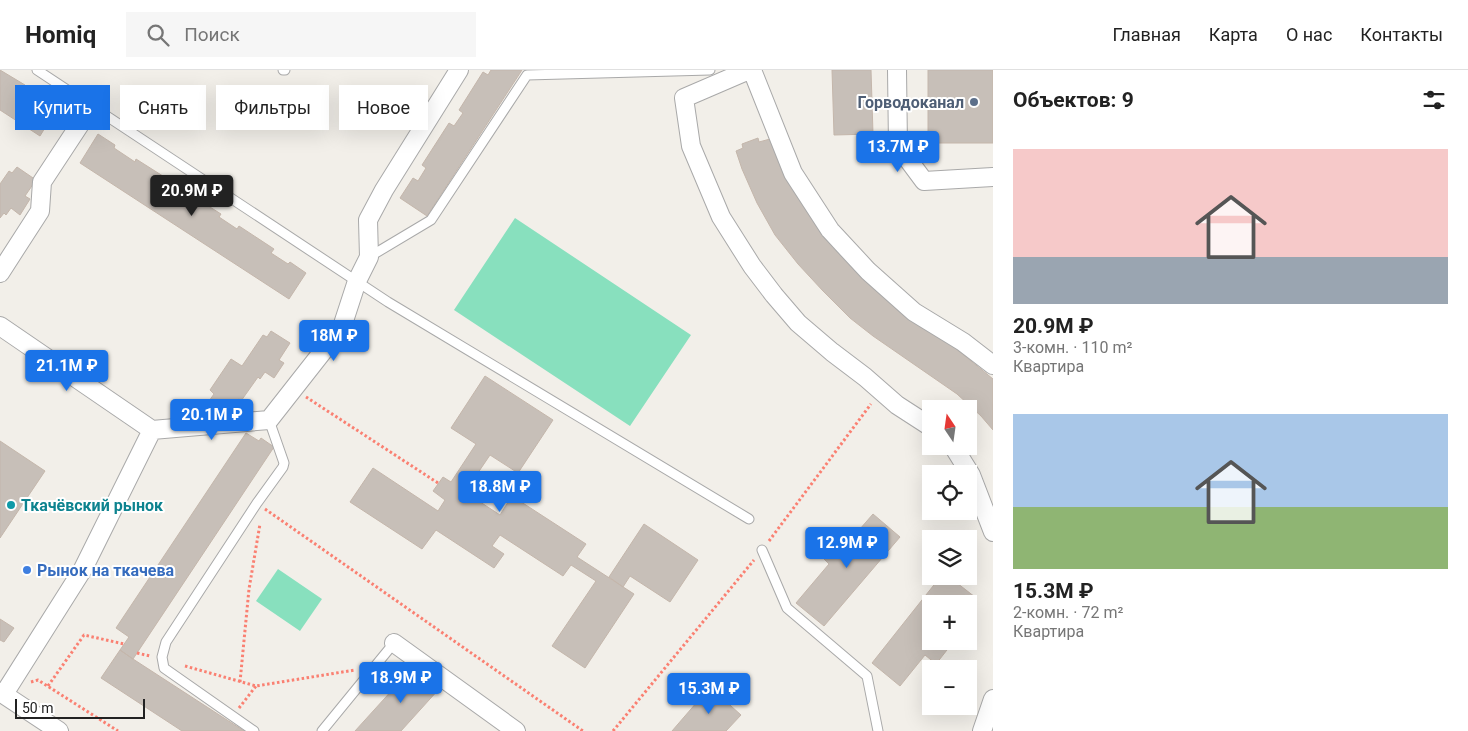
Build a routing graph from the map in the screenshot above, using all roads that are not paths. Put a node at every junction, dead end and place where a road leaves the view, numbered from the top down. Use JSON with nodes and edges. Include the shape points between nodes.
{"nodes":[{"id":1,"x":37,"y":70,"type":"edge"},
{"id":2,"x":459,"y":70,"type":"edge"},
{"id":3,"x":710,"y":70,"type":"edge"},
{"id":4,"x":750,"y":70,"type":"edge"},
{"id":5,"x":898,"y":70,"type":"edge"},
{"id":6,"x":60,"y":85,"type":"edge"},
{"id":7,"x":110,"y":118,"type":"edge"},
{"id":8,"x":76,"y":130,"type":"edge"},
{"id":9,"x":993,"y":178,"type":"edge"},
{"id":10,"x":369,"y":257,"type":"junction"},
{"id":11,"x":0,"y":273,"type":"edge"},
{"id":12,"x":357,"y":281,"type":"junction"},
{"id":13,"x":1,"y":328,"type":"edge"},
{"id":14,"x":993,"y":365,"type":"edge"},
{"id":15,"x":268,"y":420,"type":"junction"},
{"id":16,"x":922,"y":421,"type":"edge"},
{"id":17,"x":152,"y":430,"type":"junction"},
{"id":18,"x":958,"y":455,"type":"edge"},
{"id":19,"x":749,"y":519,"type":"dead end"},
{"id":20,"x":993,"y":532,"type":"edge"},
{"id":21,"x":762,"y":550,"type":"road end"},
{"id":22,"x":394,"y":644,"type":"joint"},
{"id":23,"x":2,"y":693,"type":"edge"},
{"id":24,"x":993,"y":699,"type":"edge"},
{"id":25,"x":59,"y":731,"type":"edge"},
{"id":26,"x":254,"y":731,"type":"edge"},
{"id":27,"x":322,"y":731,"type":"edge"},
{"id":28,"x":516,"y":731,"type":"edge"},
{"id":29,"x":878,"y":731,"type":"edge"},
{"id":30,"x":982,"y":731,"type":"edge"}],
"edges":[{"from":1,"to":6,"type":"lane"},
{"from":2,"to":10,"type":"street","via":[[368,220]]},
{"from":3,"to":10,"type":"lane","via":[[527,75],[431,220]]},
{"from":4,"to":14,"type":"street","via":[[793,173],[830,230],[868,271],[914,312]]},
{"from":4,"to":16,"type":"street","via":[[684,98],[691,146],[721,217],[752,266],[798,323],[897,405]]},
{"from":5,"to":9,"type":"street","via":[[898,146],[924,181]]},
{"from":7,"to":12,"type":"lane"},
{"from":8,"to":11,"type":"street","via":[[42,182],[40,211]]},
{"from":10,"to":12,"type":"street"},
{"from":12,"to":15,"type":"street","via":[[342,327]]},
{"from":12,"to":19,"type":"lane"},
{"from":13,"to":17,"type":"street"},
{"from":15,"to":17,"type":"street"},
{"from":15,"to":26,"type":"lane","via":[[283,467],[166,642],[162,659],[164,668]]},
{"from":17,"to":23,"type":"street","via":[[83,569]]},
{"from":18,"to":20,"type":"street","via":[[971,475]]},
{"from":21,"to":29,"type":"lane","via":[[787,608],[867,676]]},
{"from":22,"to":27,"type":"lane"},
{"from":22,"to":28,"type":"street"},
{"from":23,"to":25,"type":"street"},
{"from":24,"to":30,"type":"street"}]}
